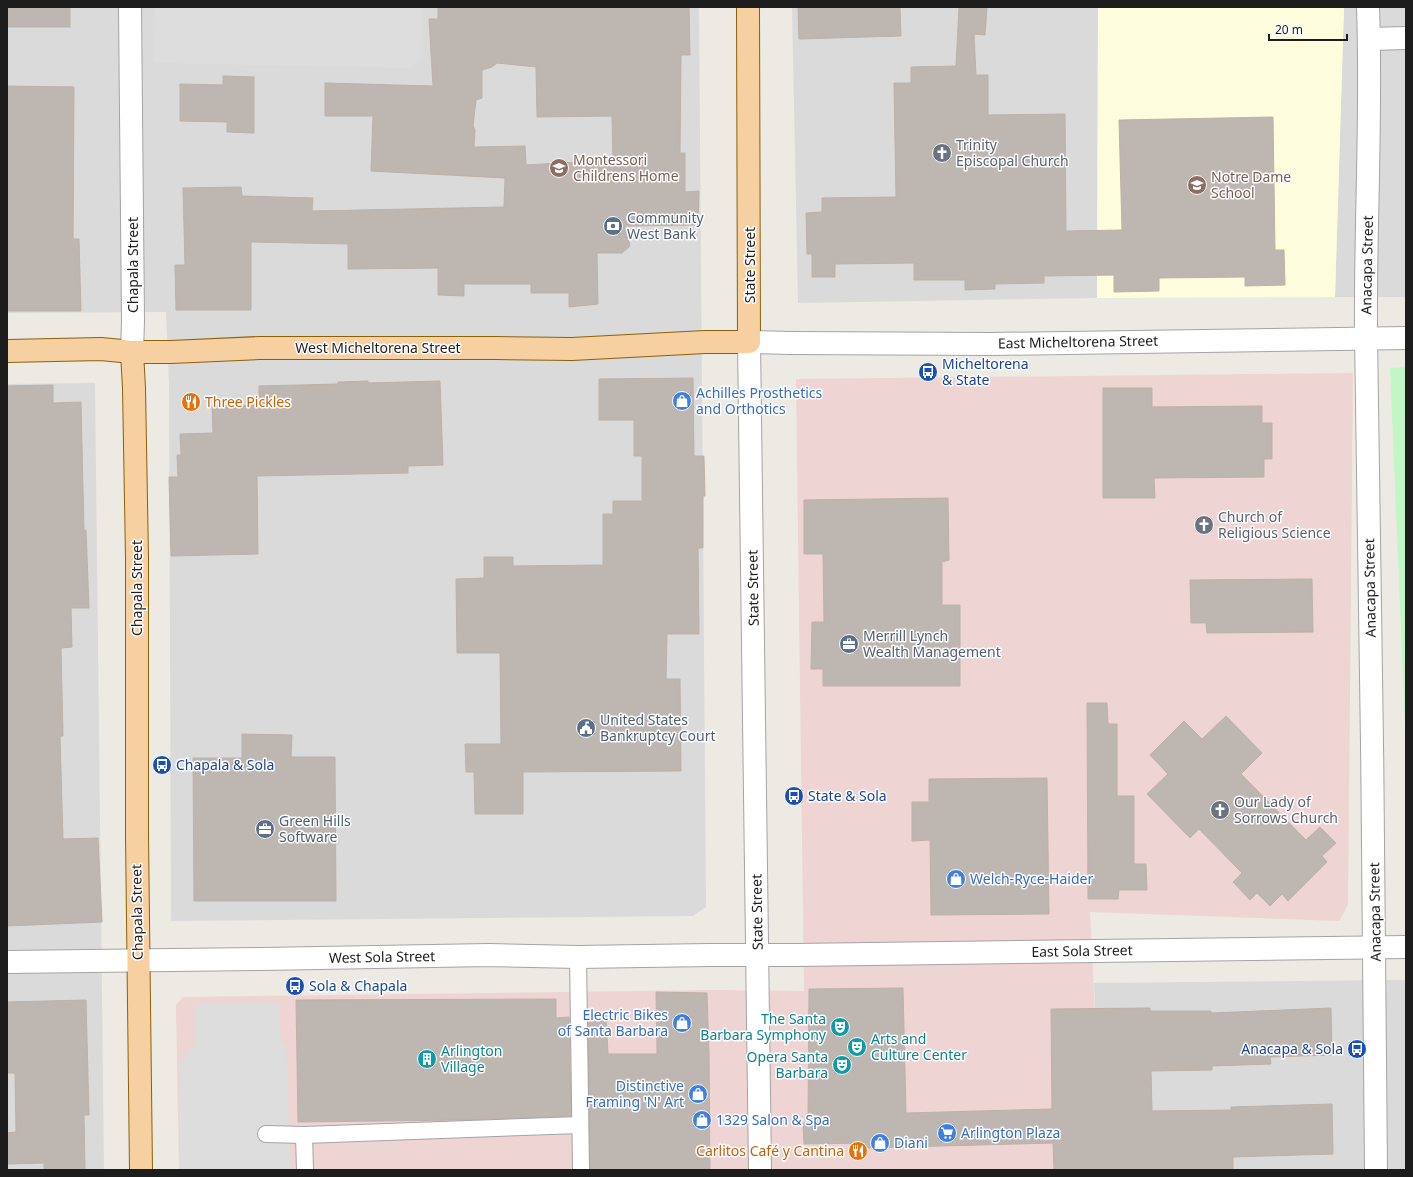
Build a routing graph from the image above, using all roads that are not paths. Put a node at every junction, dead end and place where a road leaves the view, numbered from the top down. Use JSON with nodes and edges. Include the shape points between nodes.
{"nodes":[{"id":1,"x":130,"y":7,"type":"edge"},
{"id":2,"x":748,"y":7,"type":"edge"},
{"id":3,"x":1368,"y":7,"type":"edge"},
{"id":4,"x":1406,"y":38,"type":"edge"},
{"id":5,"x":1370,"y":39,"type":"junction"},
{"id":6,"x":1366,"y":338,"type":"junction"},
{"id":7,"x":1406,"y":338,"type":"edge"},
{"id":8,"x":749,"y":342,"type":"junction"},
{"id":9,"x":7,"y":350,"type":"edge"},
{"id":10,"x":132,"y":352,"type":"junction"},
{"id":11,"x":1406,"y":947,"type":"edge"},
{"id":12,"x":1374,"y":948,"type":"junction"},
{"id":13,"x":757,"y":956,"type":"junction"},
{"id":14,"x":578,"y":957,"type":"junction"},
{"id":15,"x":138,"y":960,"type":"junction"},
{"id":16,"x":7,"y":962,"type":"edge"},
{"id":17,"x":580,"y":1126,"type":"junction"},
{"id":18,"x":266,"y":1134,"type":"dead end"},
{"id":19,"x":304,"y":1135,"type":"junction"},
{"id":20,"x":141,"y":1170,"type":"edge"},
{"id":21,"x":305,"y":1170,"type":"edge"},
{"id":22,"x":581,"y":1170,"type":"edge"},
{"id":23,"x":760,"y":1170,"type":"edge"},
{"id":24,"x":1376,"y":1170,"type":"edge"}],
"edges":[{"from":1,"to":10,"type":"street","name":"Chapala Street"},
{"from":2,"to":8,"type":"main road","name":"State Street"},
{"from":3,"to":5,"type":"street","name":"Anacapa Street"},
{"from":4,"to":5,"type":"street"},
{"from":5,"to":6,"type":"street","name":"Anacapa Street"},
{"from":6,"to":7,"type":"street","name":"East Micheltorena Street"},
{"from":6,"to":8,"type":"street","name":"East Micheltorena Street","via":[[992,344]]},
{"from":6,"to":12,"type":"street","name":"Anacapa Street"},
{"from":8,"to":10,"type":"main road","name":"West Micheltorena Street","via":[[572,349],[259,348]]},
{"from":8,"to":13,"type":"street","name":"State Street"},
{"from":9,"to":10,"type":"main road","name":"West Micheltorena Street","via":[[101,349]]},
{"from":10,"to":15,"type":"main road","name":"Chapala Street","via":[[137,558]]},
{"from":11,"to":12,"type":"street","name":"East Sola Street"},
{"from":12,"to":13,"type":"street","name":"East Sola Street"},
{"from":12,"to":24,"type":"street","name":"Anacapa Street"},
{"from":13,"to":14,"type":"street","name":"West Sola Street"},
{"from":13,"to":23,"type":"street","name":"State Street"},
{"from":14,"to":15,"type":"street","name":"West Sola Street","via":[[489,955]]},
{"from":14,"to":17,"type":"street"},
{"from":15,"to":16,"type":"street","name":"West Sola Street"},
{"from":15,"to":20,"type":"main road","name":"Chapala Street"},
{"from":17,"to":19,"type":"street"},
{"from":17,"to":22,"type":"street"},
{"from":18,"to":19,"type":"street"},
{"from":19,"to":21,"type":"street"}]}
